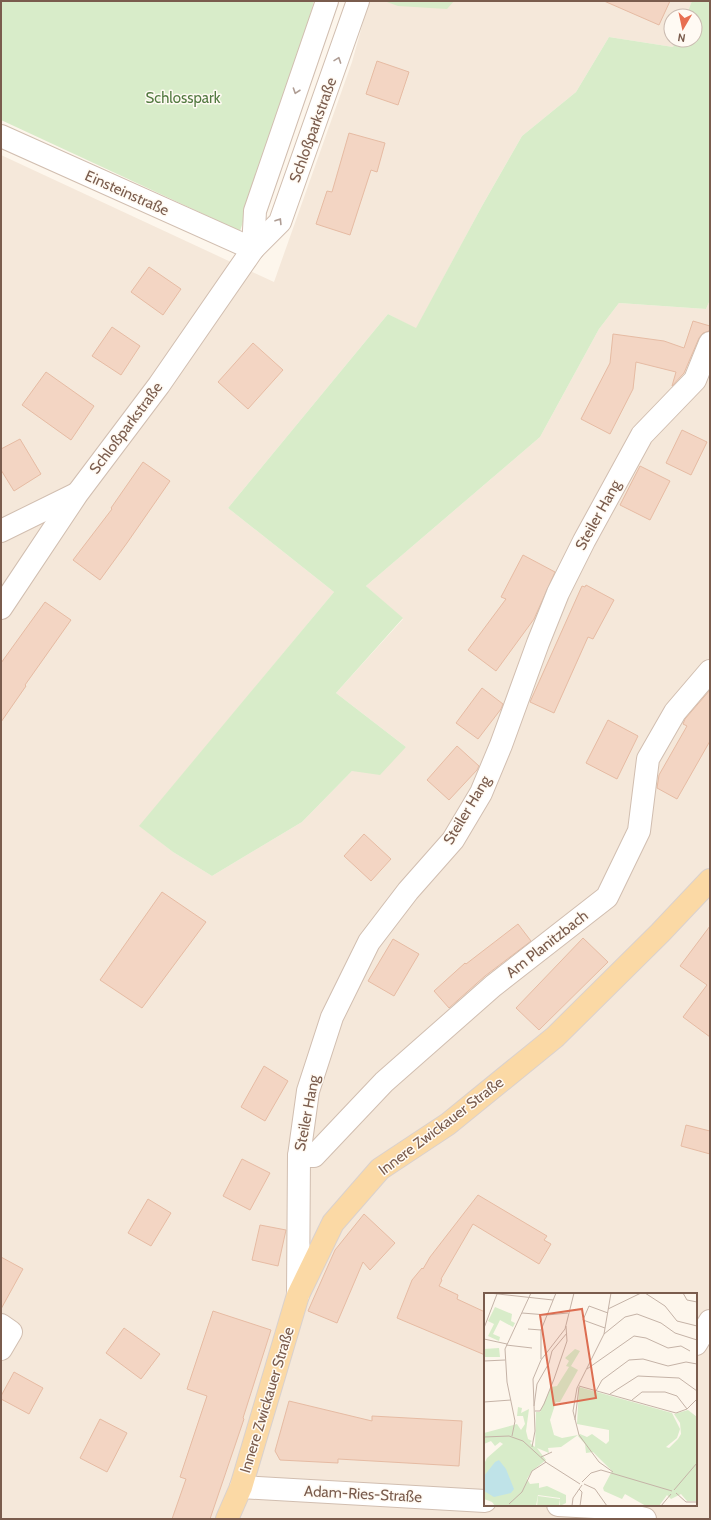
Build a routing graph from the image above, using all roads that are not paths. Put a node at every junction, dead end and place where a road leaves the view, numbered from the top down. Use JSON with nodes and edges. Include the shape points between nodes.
{"nodes":[{"id":1,"x":327,"y":1,"type":"edge"},
{"id":2,"x":358,"y":1,"type":"edge"},
{"id":3,"x":1,"y":136,"type":"edge"},
{"id":4,"x":253,"y":249,"type":"junction"},
{"id":5,"x":710,"y":343,"type":"edge"},
{"id":6,"x":77,"y":494,"type":"junction"},
{"id":7,"x":1,"y":531,"type":"edge"},
{"id":8,"x":1,"y":608,"type":"edge"},
{"id":9,"x":710,"y":672,"type":"edge"},
{"id":10,"x":710,"y":880,"type":"edge"},
{"id":11,"x":299,"y":1156,"type":"junction"},
{"id":12,"x":298,"y":1295,"type":"junction"},
{"id":13,"x":710,"y":1321,"type":"edge"},
{"id":14,"x":697,"y":1342,"type":"edge"},
{"id":15,"x":241,"y":1487,"type":"junction"},
{"id":16,"x":484,"y":1501,"type":"edge"},
{"id":17,"x":565,"y":1506,"type":"edge"},
{"id":18,"x":593,"y":1510,"type":"edge"},
{"id":19,"x":227,"y":1519,"type":"edge"},
{"id":20,"x":645,"y":1519,"type":"edge"}],
"edges":[{"from":1,"to":4,"type":"street","name":"Schloßparkstraße","one_way":true,"via":[[255,211]]},
{"from":4,"to":2,"type":"street","name":"Schloßparkstraße","one_way":true,"via":[[280,222]]},
{"from":3,"to":4,"type":"street","name":"Einsteinstraße"},
{"from":4,"to":6,"type":"street","name":"Schloßparkstraße","via":[[159,385]]},
{"from":5,"to":11,"type":"street","name":"Steiler Hang","via":[[695,380],[642,435],[584,541],[558,593],[481,793],[453,840],[408,891],[369,942],[332,1017],[308,1091]]},
{"from":6,"to":7,"type":"street"},
{"from":6,"to":8,"type":"street","name":"Schloßparkstraße"},
{"from":9,"to":11,"type":"street","name":"Am Planitzbach","via":[[675,712],[648,759],[639,831],[607,897],[493,986],[384,1082],[314,1156]]},
{"from":10,"to":12,"type":"main road","name":"Innere Zwickauer Straße","via":[[555,1037],[448,1124],[380,1169],[333,1223]]},
{"from":11,"to":12,"type":"street","name":"Steiler Hang"},
{"from":12,"to":15,"type":"main road","name":"Innere Zwickauer Straße"},
{"from":13,"to":14,"type":"street"},
{"from":15,"to":16,"type":"street","name":"Adam-Ries-Straße"},
{"from":15,"to":19,"type":"main road","name":"Innere Zwickauer Straße"},
{"from":17,"to":18,"type":"street"},
{"from":18,"to":20,"type":"street"}]}
